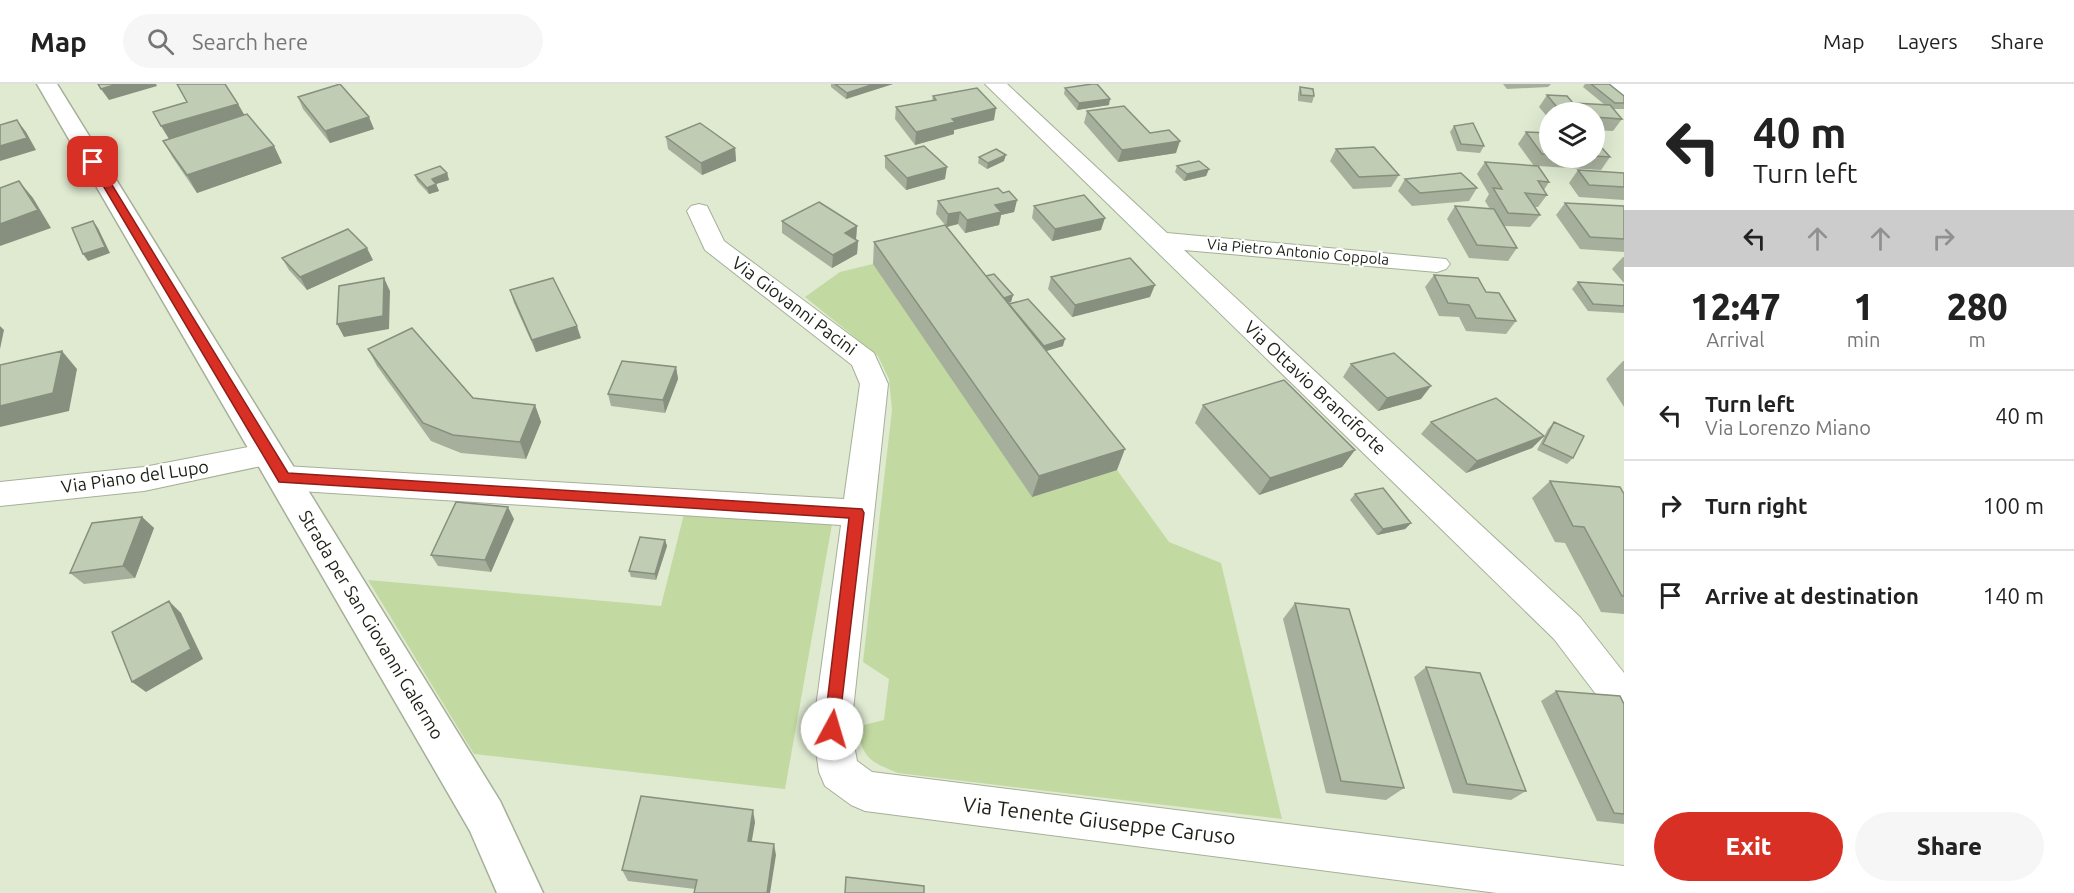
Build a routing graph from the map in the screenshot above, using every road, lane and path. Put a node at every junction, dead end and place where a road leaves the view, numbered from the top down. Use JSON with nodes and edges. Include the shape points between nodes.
{"nodes":[{"id":1,"x":46,"y":84,"type":"edge"},
{"id":2,"x":995,"y":84,"type":"edge"},
{"id":3,"x":1614,"y":84,"type":"edge"},
{"id":4,"x":1624,"y":93,"type":"edge"},
{"id":5,"x":699,"y":211,"type":"dead end"},
{"id":6,"x":1159,"y":240,"type":"junction"},
{"id":7,"x":1437,"y":264,"type":"dead end"},
{"id":8,"x":277,"y":466,"type":"junction"},
{"id":9,"x":0,"y":494,"type":"edge"},
{"id":10,"x":857,"y":513,"type":"junction"},
{"id":11,"x":1624,"y":702,"type":"edge"},
{"id":12,"x":1624,"y":888,"type":"edge"},
{"id":13,"x":520,"y":893,"type":"edge"}],
"edges":[{"from":1,"to":8,"type":"main road","name":"Strada per San Giovanni Galermo"},
{"from":2,"to":6,"type":"street","name":"Via Ottavio Branciforte"},
{"from":3,"to":4,"type":"street"},
{"from":5,"to":10,"type":"street","name":"Via Giovanni Pacini","via":[[714,245],[864,360],[874,384]]},
{"from":6,"to":7,"type":"street","name":"Via Pietro Antonio Coppola"},
{"from":6,"to":11,"type":"street","name":"Via Ottavio Branciforte","via":[[1567,628]]},
{"from":8,"to":9,"type":"street","name":"Via Piano del Lupo"},
{"from":8,"to":10,"type":"street","name":"Via Piano del Lupo"},
{"from":8,"to":13,"type":"main road","name":"Strada per San Giovanni Galermo","via":[[485,816]]},
{"from":10,"to":12,"type":"street","name":"Via Tenente Giuseppe Caruso","via":[[832,729],[838,772],[865,790]]}]}
